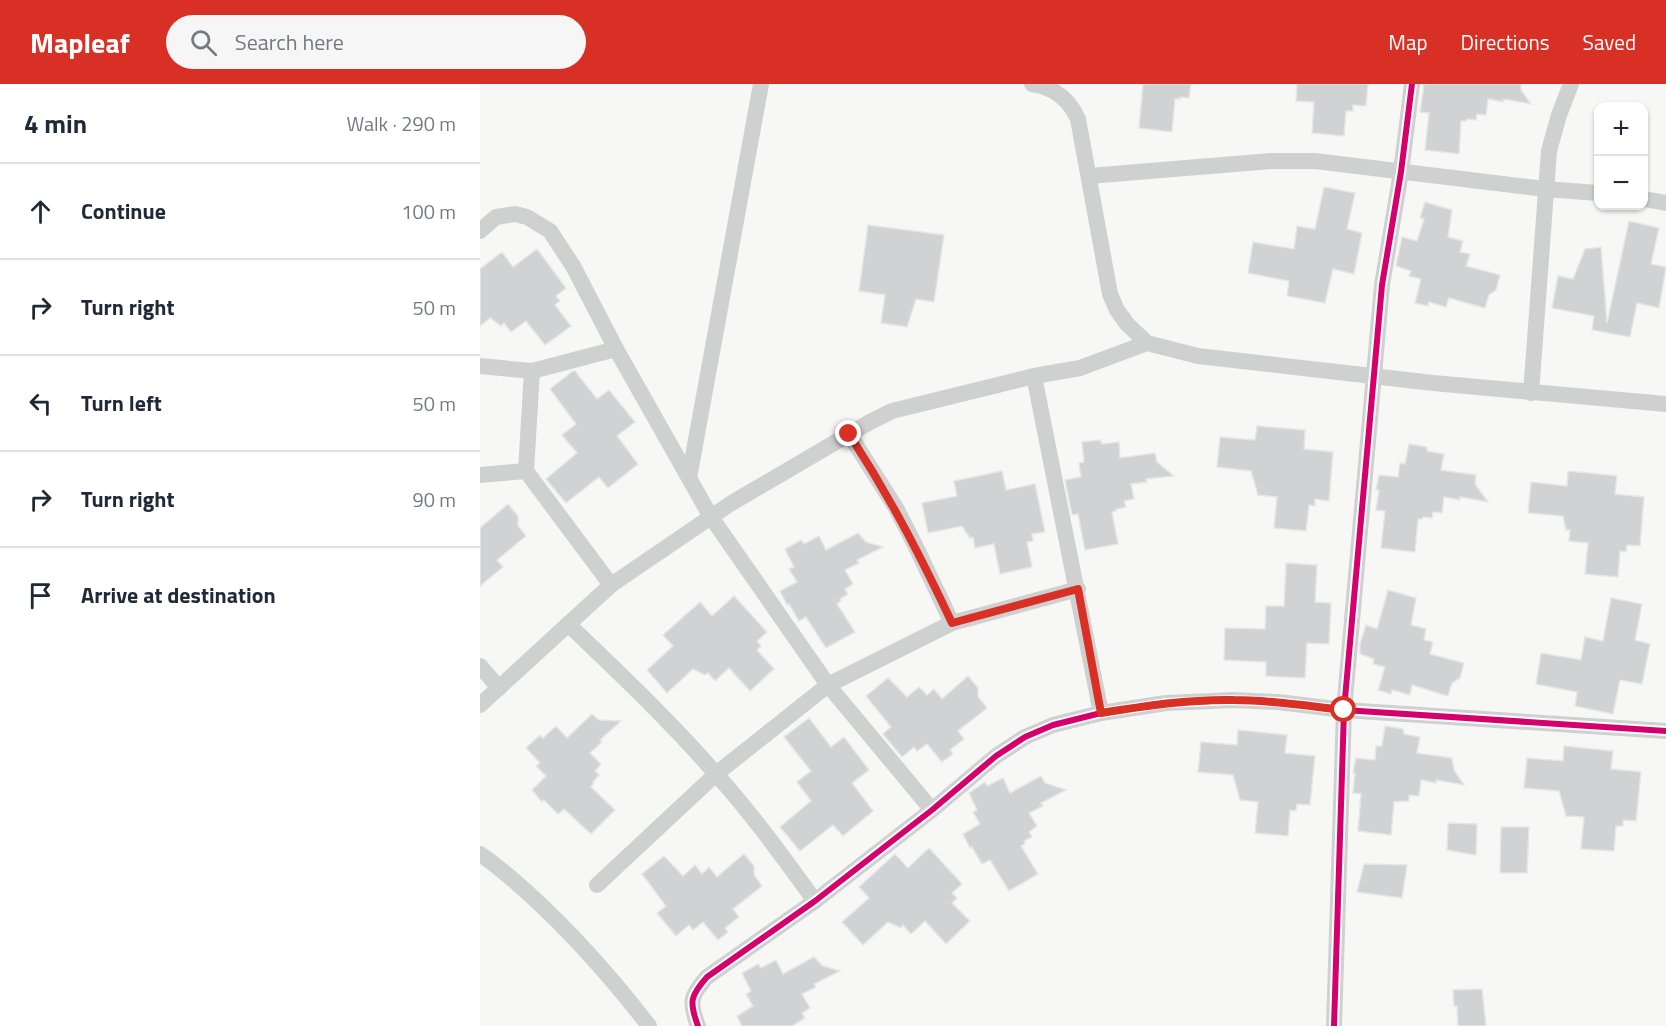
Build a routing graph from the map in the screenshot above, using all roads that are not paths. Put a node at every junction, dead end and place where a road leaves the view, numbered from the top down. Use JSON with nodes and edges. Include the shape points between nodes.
{"nodes":[{"id":1,"x":761,"y":84,"type":"edge"},
{"id":2,"x":1032,"y":84,"type":"edge"},
{"id":3,"x":1070,"y":84,"type":"edge"},
{"id":4,"x":1412,"y":84,"type":"edge"},
{"id":5,"x":1572,"y":84,"type":"edge"},
{"id":6,"x":1068,"y":101,"type":"junction"},
{"id":7,"x":1401,"y":171,"type":"junction"},
{"id":8,"x":1089,"y":176,"type":"junction"},
{"id":9,"x":1545,"y":189,"type":"junction"},
{"id":10,"x":1594,"y":193,"type":"edge"},
{"id":11,"x":1648,"y":200,"type":"edge"},
{"id":12,"x":1666,"y":203,"type":"edge"},
{"id":13,"x":480,"y":231,"type":"edge"},
{"id":14,"x":1147,"y":343,"type":"junction"},
{"id":15,"x":616,"y":349,"type":"junction"},
{"id":16,"x":480,"y":366,"type":"edge"},
{"id":17,"x":532,"y":371,"type":"junction"},
{"id":18,"x":1034,"y":376,"type":"junction"},
{"id":19,"x":1373,"y":376,"type":"junction"},
{"id":20,"x":1530,"y":393,"type":"junction"},
{"id":21,"x":1666,"y":404,"type":"edge"},
{"id":22,"x":849,"y":434,"type":"junction"},
{"id":23,"x":526,"y":471,"type":"junction"},
{"id":24,"x":480,"y":475,"type":"edge"},
{"id":25,"x":689,"y":478,"type":"junction"},
{"id":26,"x":711,"y":517,"type":"junction"},
{"id":27,"x":611,"y":585,"type":"junction"},
{"id":28,"x":1078,"y":589,"type":"junction"},
{"id":29,"x":952,"y":623,"type":"junction"},
{"id":30,"x":568,"y":624,"type":"junction"},
{"id":31,"x":480,"y":666,"type":"edge"},
{"id":32,"x":828,"y":685,"type":"junction"},
{"id":33,"x":499,"y":688,"type":"junction"},
{"id":34,"x":480,"y":705,"type":"edge"},
{"id":35,"x":1344,"y":710,"type":"junction"},
{"id":36,"x":1101,"y":713,"type":"junction"},
{"id":37,"x":1666,"y":731,"type":"edge"},
{"id":38,"x":716,"y":774,"type":"junction"},
{"id":39,"x":932,"y":810,"type":"junction"},
{"id":40,"x":480,"y":854,"type":"edge"},
{"id":41,"x":597,"y":885,"type":"dead end"},
{"id":42,"x":815,"y":901,"type":"junction"},
{"id":43,"x":649,"y":1026,"type":"edge"},
{"id":44,"x":698,"y":1026,"type":"edge"},
{"id":45,"x":1334,"y":1026,"type":"edge"}],
"edges":[{"from":1,"to":25,"type":"street"},
{"from":2,"to":6,"type":"street","via":[[1059,93]]},
{"from":3,"to":6,"type":"street"},
{"from":4,"to":7,"type":"street"},
{"from":5,"to":9,"type":"street","via":[[1549,151]]},
{"from":6,"to":8,"type":"street","via":[[1078,119]]},
{"from":7,"to":8,"type":"street","via":[[1271,161]]},
{"from":7,"to":9,"type":"street"},
{"from":7,"to":19,"type":"street","via":[[1382,285]]},
{"from":8,"to":14,"type":"street","via":[[1110,294],[1127,324]]},
{"from":9,"to":10,"type":"street"},
{"from":9,"to":20,"type":"street"},
{"from":11,"to":12,"type":"street"},
{"from":13,"to":15,"type":"street","via":[[496,218],[515,214],[550,231]]},
{"from":14,"to":18,"type":"street","via":[[1080,368]]},
{"from":14,"to":19,"type":"street","via":[[1198,356]]},
{"from":15,"to":17,"type":"street"},
{"from":15,"to":25,"type":"street"},
{"from":16,"to":17,"type":"street"},
{"from":17,"to":23,"type":"street"},
{"from":18,"to":22,"type":"street","via":[[892,411]]},
{"from":18,"to":28,"type":"street"},
{"from":19,"to":20,"type":"street"},
{"from":19,"to":35,"type":"street"},
{"from":20,"to":21,"type":"street"},
{"from":22,"to":26,"type":"street"},
{"from":22,"to":29,"type":"street","via":[[896,508]]},
{"from":23,"to":24,"type":"street"},
{"from":23,"to":27,"type":"street"},
{"from":25,"to":26,"type":"street"},
{"from":26,"to":27,"type":"street"},
{"from":26,"to":32,"type":"street"},
{"from":27,"to":30,"type":"street"},
{"from":28,"to":29,"type":"street"},
{"from":28,"to":36,"type":"street"},
{"from":29,"to":32,"type":"street"},
{"from":30,"to":33,"type":"street"},
{"from":30,"to":38,"type":"street"},
{"from":31,"to":33,"type":"street"},
{"from":32,"to":38,"type":"street"},
{"from":32,"to":39,"type":"street"},
{"from":33,"to":34,"type":"street"},
{"from":35,"to":36,"type":"street","via":[[1233,700],[1166,703]]},
{"from":35,"to":37,"type":"street"},
{"from":35,"to":45,"type":"street"},
{"from":36,"to":39,"type":"street","via":[[1053,725],[1025,737]]},
{"from":38,"to":41,"type":"street"},
{"from":38,"to":42,"type":"street"},
{"from":39,"to":42,"type":"street"},
{"from":40,"to":43,"type":"street","via":[[557,919]]},
{"from":42,"to":44,"type":"street","via":[[707,977],[691,1003]]}]}
